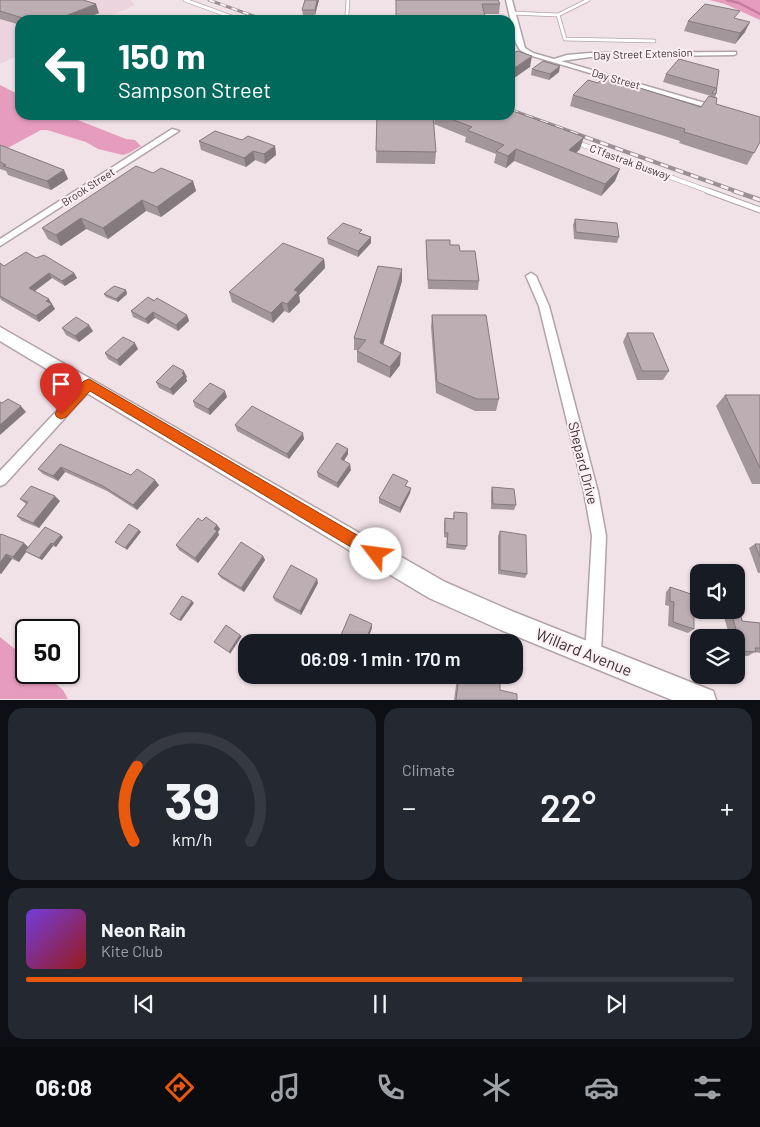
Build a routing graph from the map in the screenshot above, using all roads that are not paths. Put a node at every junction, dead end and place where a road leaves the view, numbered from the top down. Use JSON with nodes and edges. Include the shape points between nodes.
{"nodes":[{"id":1,"x":185,"y":0,"type":"edge"},
{"id":2,"x":348,"y":0,"type":"edge"},
{"id":3,"x":509,"y":0,"type":"edge"},
{"id":4,"x":588,"y":0,"type":"edge"},
{"id":5,"x":512,"y":13,"type":"joint"},
{"id":6,"x":348,"y":14,"type":"dead end"},
{"id":7,"x":226,"y":15,"type":"edge"},
{"id":8,"x":558,"y":15,"type":"junction"},
{"id":9,"x":515,"y":26,"type":"edge"},
{"id":10,"x":654,"y":41,"type":"dead end"},
{"id":11,"x":734,"y":52,"type":"dead end"},
{"id":12,"x":553,"y":61,"type":"junction"},
{"id":13,"x":725,"y":110,"type":"edge"},
{"id":14,"x":176,"y":131,"type":"dead end"},
{"id":15,"x":565,"y":139,"type":"edge"},
{"id":16,"x":760,"y":210,"type":"edge"},
{"id":17,"x":0,"y":243,"type":"edge"},
{"id":18,"x":531,"y":276,"type":"dead end"},
{"id":19,"x":0,"y":333,"type":"edge"},
{"id":20,"x":89,"y":384,"type":"junction"},
{"id":21,"x":0,"y":480,"type":"edge"},
{"id":22,"x":593,"y":655,"type":"junction"},
{"id":23,"x":704,"y":700,"type":"edge"}],
"edges":[{"from":1,"to":7,"type":"lane"},
{"from":2,"to":6,"type":"lane"},
{"from":3,"to":5,"type":"street","name":"Day Street"},
{"from":4,"to":8,"type":"lane"},
{"from":5,"to":8,"type":"lane"},
{"from":8,"to":10,"type":"lane","via":[[565,39]]},
{"from":9,"to":12,"type":"street","name":"Day Street","via":[[522,49]]},
{"from":11,"to":12,"type":"street","name":"Day Street Extension","via":[[590,55]]},
{"from":12,"to":13,"type":"street","name":"Day Street"},
{"from":14,"to":17,"type":"street","name":"Brook Street"},
{"from":15,"to":16,"type":"lane","name":"CTfastrak Busway"},
{"from":18,"to":22,"type":"street","name":"Shepard Drive","via":[[544,306],[592,492],[599,536]]},
{"from":19,"to":20,"type":"main road","name":"Willard Avenue"},
{"from":20,"to":21,"type":"street"},
{"from":20,"to":22,"type":"main road","name":"Willard Avenue","via":[[437,590]]},
{"from":22,"to":23,"type":"main road","name":"Willard Avenue"}]}
